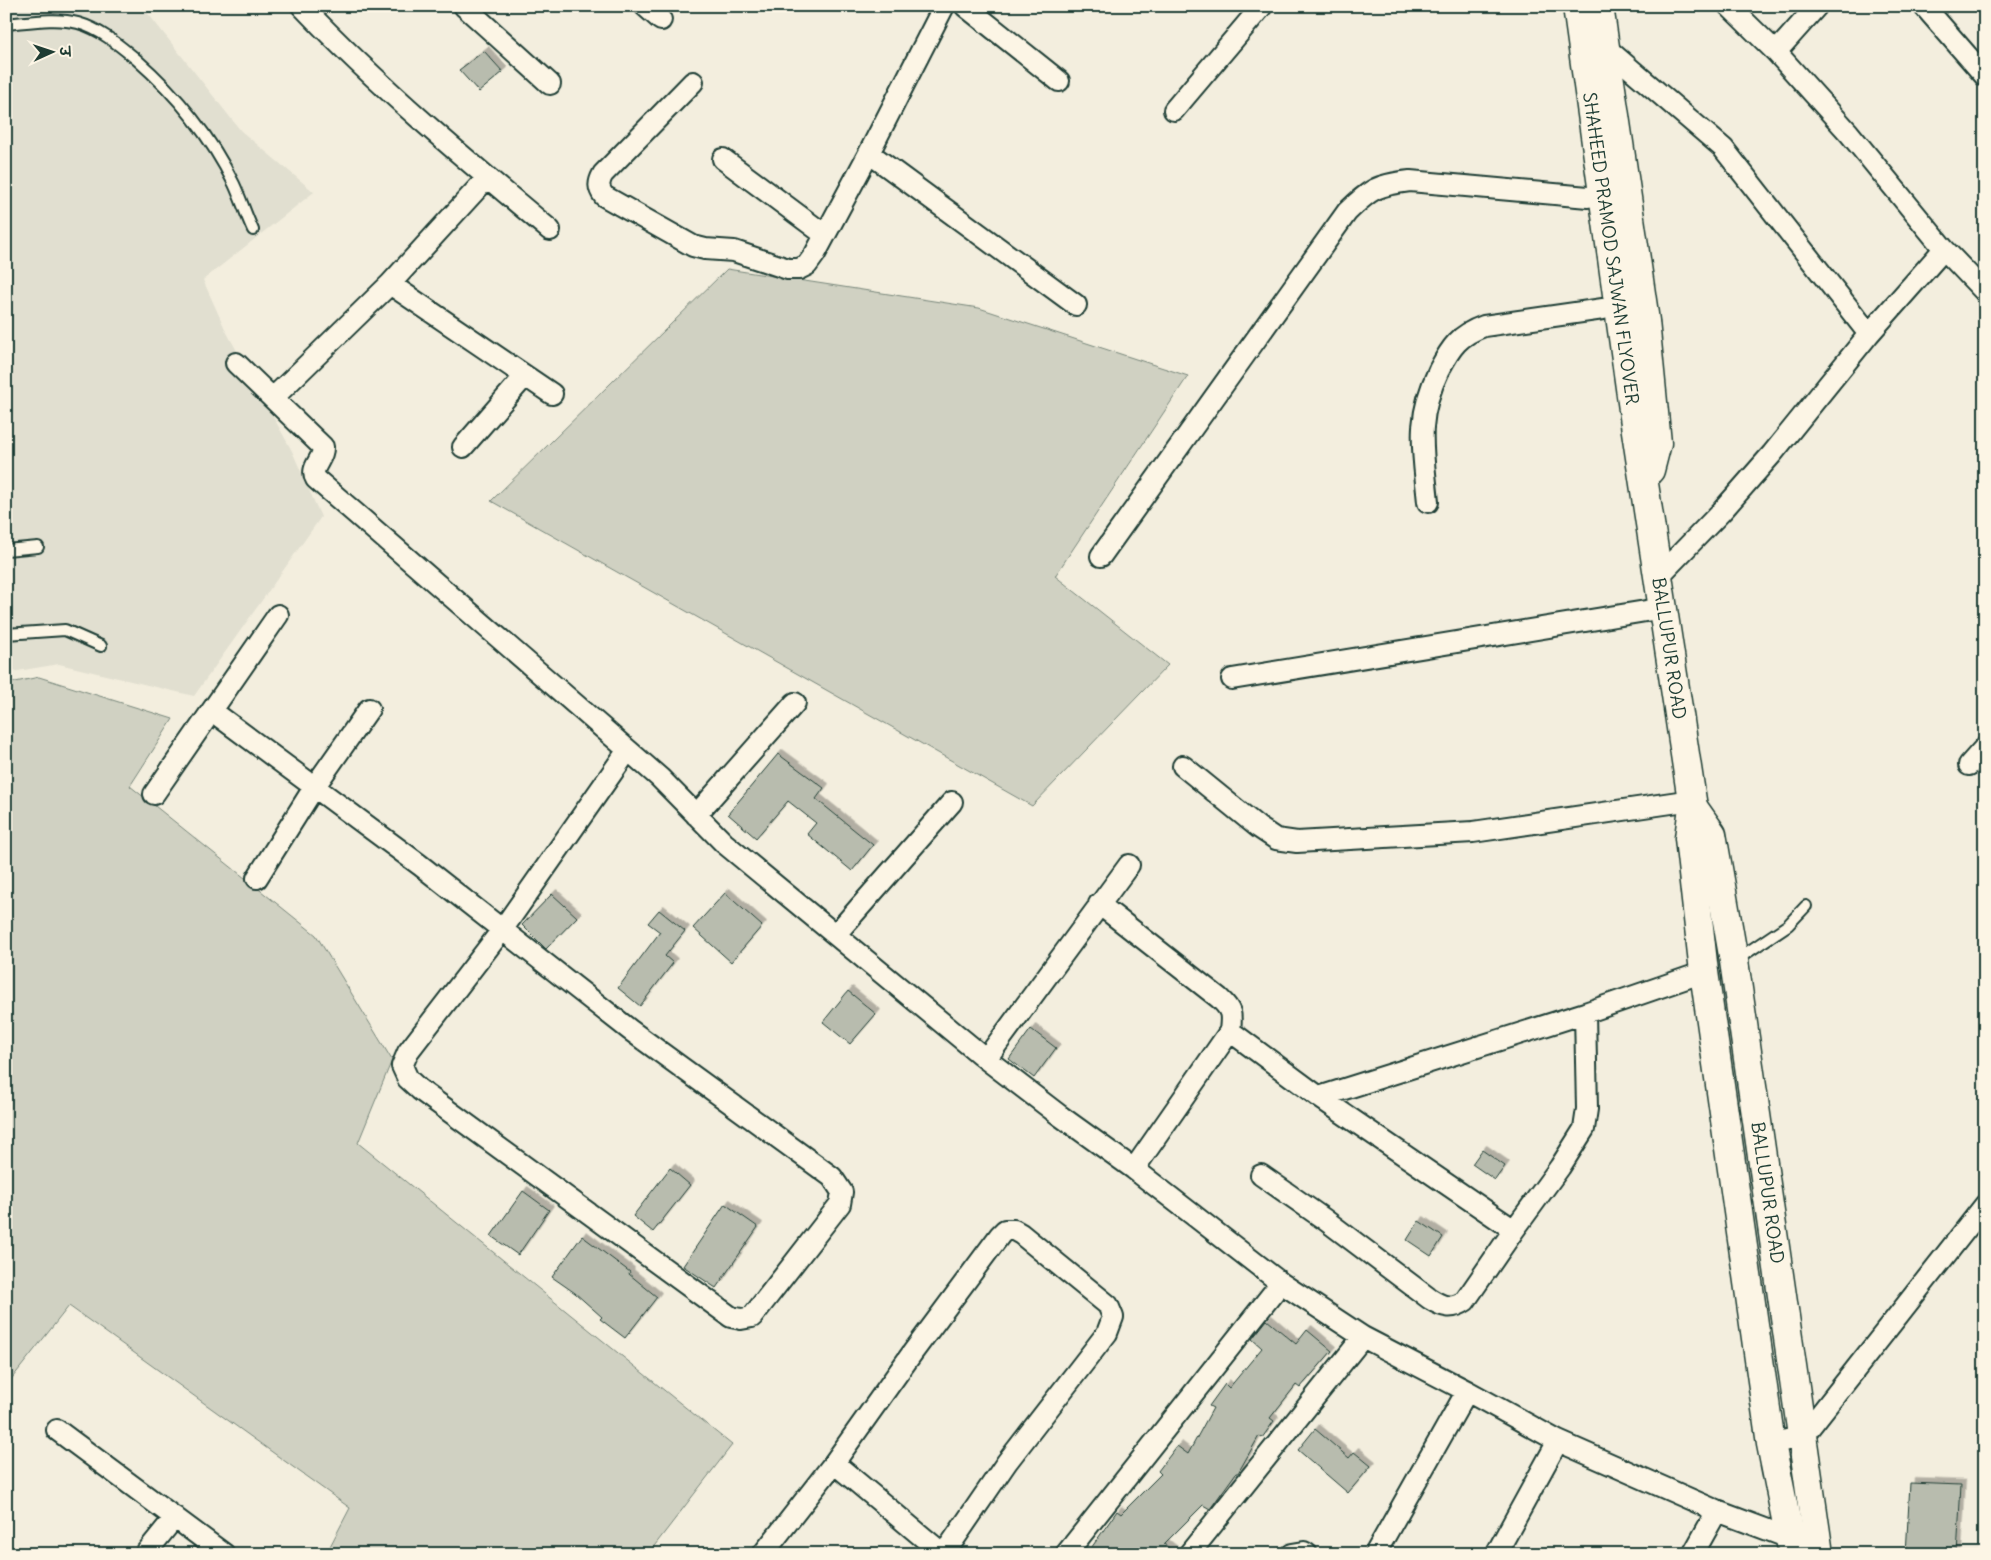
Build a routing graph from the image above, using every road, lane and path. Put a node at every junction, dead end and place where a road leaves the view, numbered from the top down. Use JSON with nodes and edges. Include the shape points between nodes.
{"nodes":[{"id":1,"x":302,"y":6,"type":"edge"},
{"id":2,"x":464,"y":6,"type":"edge"},
{"id":3,"x":645,"y":6,"type":"edge"},
{"id":4,"x":944,"y":6,"type":"edge"},
{"id":5,"x":965,"y":6,"type":"edge"},
{"id":6,"x":1262,"y":6,"type":"edge"},
{"id":7,"x":1562,"y":6,"type":"edge"},
{"id":8,"x":1577,"y":6,"type":"edge"},
{"id":9,"x":1599,"y":6,"type":"edge"},
{"id":10,"x":1729,"y":6,"type":"edge"},
{"id":11,"x":1817,"y":6,"type":"edge"},
{"id":12,"x":1924,"y":6,"type":"edge"},
{"id":13,"x":661,"y":20,"type":"dead end"},
{"id":14,"x":6,"y":24,"type":"edge"},
{"id":15,"x":1605,"y":47,"type":"junction"},
{"id":16,"x":1776,"y":52,"type":"junction"},
{"id":17,"x":1985,"y":76,"type":"edge"},
{"id":18,"x":1059,"y":81,"type":"dead end"},
{"id":19,"x":693,"y":82,"type":"dead end"},
{"id":20,"x":550,"y":84,"type":"dead end"},
{"id":21,"x":1174,"y":110,"type":"dead end"},
{"id":22,"x":869,"y":153,"type":"junction"},
{"id":23,"x":723,"y":159,"type":"dead end"},
{"id":24,"x":487,"y":178,"type":"junction"},
{"id":25,"x":1588,"y":197,"type":"junction"},
{"id":26,"x":253,"y":230,"type":"dead end"},
{"id":27,"x":550,"y":230,"type":"dead end"},
{"id":28,"x":825,"y":235,"type":"junction"},
{"id":29,"x":1944,"y":249,"type":"junction"},
{"id":30,"x":390,"y":284,"type":"junction"},
{"id":31,"x":1985,"y":292,"type":"edge"},
{"id":32,"x":1076,"y":305,"type":"dead end"},
{"id":33,"x":1603,"y":309,"type":"junction"},
{"id":34,"x":1869,"y":334,"type":"junction"},
{"id":35,"x":236,"y":363,"type":"dead end"},
{"id":36,"x":525,"y":376,"type":"junction"},
{"id":37,"x":552,"y":394,"type":"dead end"},
{"id":38,"x":273,"y":398,"type":"junction"},
{"id":39,"x":463,"y":447,"type":"dead end"},
{"id":40,"x":1646,"y":491,"type":"junction"},
{"id":41,"x":1428,"y":502,"type":"dead end"},
{"id":42,"x":38,"y":547,"type":"dead end"},
{"id":43,"x":6,"y":550,"type":"edge"},
{"id":44,"x":1101,"y":556,"type":"dead end"},
{"id":45,"x":1659,"y":576,"type":"junction"},
{"id":46,"x":1664,"y":608,"type":"junction"},
{"id":47,"x":278,"y":615,"type":"dead end"},
{"id":48,"x":6,"y":634,"type":"edge"},
{"id":49,"x":101,"y":646,"type":"dead end"},
{"id":50,"x":1232,"y":679,"type":"dead end"},
{"id":51,"x":796,"y":703,"type":"dead end"},
{"id":52,"x":369,"y":709,"type":"dead end"},
{"id":53,"x":212,"y":710,"type":"junction"},
{"id":54,"x":1985,"y":746,"type":"edge"},
{"id":55,"x":628,"y":750,"type":"junction"},
{"id":56,"x":1970,"y":765,"type":"dead end"},
{"id":57,"x":1183,"y":766,"type":"dead end"},
{"id":58,"x":315,"y":786,"type":"junction"},
{"id":59,"x":154,"y":794,"type":"dead end"},
{"id":60,"x":952,"y":802,"type":"dead end"},
{"id":61,"x":1692,"y":803,"type":"junction"},
{"id":62,"x":696,"y":815,"type":"junction"},
{"id":63,"x":1700,"y":836,"type":"junction"},
{"id":64,"x":1129,"y":865,"type":"dead end"},
{"id":65,"x":257,"y":878,"type":"dead end"},
{"id":66,"x":1099,"y":904,"type":"junction"},
{"id":67,"x":1806,"y":906,"type":"dead end"},
{"id":68,"x":502,"y":930,"type":"junction"},
{"id":69,"x":836,"y":934,"type":"junction"},
{"id":70,"x":1734,"y":961,"type":"junction"},
{"id":71,"x":1704,"y":972,"type":"junction"},
{"id":72,"x":1585,"y":1013,"type":"junction"},
{"id":73,"x":1230,"y":1031,"type":"junction"},
{"id":74,"x":986,"y":1058,"type":"junction"},
{"id":75,"x":1318,"y":1097,"type":"junction"},
{"id":76,"x":1134,"y":1169,"type":"junction"},
{"id":77,"x":1261,"y":1175,"type":"dead end"},
{"id":78,"x":1981,"y":1217,"type":"edge"},
{"id":79,"x":1514,"y":1230,"type":"junction"},
{"id":80,"x":1281,"y":1283,"type":"junction"},
{"id":81,"x":1363,"y":1337,"type":"junction"},
{"id":82,"x":1467,"y":1391,"type":"junction"},
{"id":83,"x":57,"y":1430,"type":"dead end"},
{"id":84,"x":1803,"y":1436,"type":"junction"},
{"id":85,"x":1558,"y":1441,"type":"junction"},
{"id":86,"x":1771,"y":1444,"type":"junction"},
{"id":87,"x":834,"y":1463,"type":"junction"},
{"id":88,"x":1718,"y":1511,"type":"junction"},
{"id":89,"x":175,"y":1517,"type":"junction"},
{"id":90,"x":1805,"y":1549,"type":"edge"},
{"id":91,"x":145,"y":1554,"type":"edge"},
{"id":92,"x":224,"y":1554,"type":"edge"},
{"id":93,"x":763,"y":1554,"type":"edge"},
{"id":94,"x":944,"y":1554,"type":"edge"},
{"id":95,"x":1066,"y":1554,"type":"edge"},
{"id":96,"x":1189,"y":1554,"type":"edge"},
{"id":97,"x":1292,"y":1554,"type":"edge"},
{"id":98,"x":1307,"y":1554,"type":"edge"},
{"id":99,"x":1375,"y":1554,"type":"edge"},
{"id":100,"x":1496,"y":1554,"type":"edge"},
{"id":101,"x":1693,"y":1554,"type":"edge"}],
"edges":[{"from":1,"to":24,"type":"street","via":[[339,44]]},
{"from":2,"to":20,"type":"street"},
{"from":3,"to":13,"type":"street"},
{"from":4,"to":22,"type":"street"},
{"from":5,"to":18,"type":"street"},
{"from":6,"to":21,"type":"street"},
{"from":7,"to":25,"type":"main road"},
{"from":8,"to":40,"type":"main road","name":"SHAHEED PRAMOD SAJWAN FLYOVER"},
{"from":9,"to":15,"type":"main road"},
{"from":10,"to":16,"type":"street"},
{"from":11,"to":16,"type":"street"},
{"from":12,"to":17,"type":"street"},
{"from":14,"to":26,"type":"lane","via":[[55,20],[78,23],[124,49],[182,105],[213,148],[234,184]]},
{"from":15,"to":34,"type":"street","via":[[1723,148]]},
{"from":15,"to":40,"type":"main road","via":[[1645,321],[1657,443]]},
{"from":16,"to":29,"type":"street","via":[[1849,132]]},
{"from":19,"to":28,"type":"street","via":[[604,174],[599,181],[599,189],[604,196],[693,246],[734,251],[788,269],[799,269],[807,264]]},
{"from":22,"to":28,"type":"street"},
{"from":22,"to":32,"type":"street"},
{"from":23,"to":28,"type":"street"},
{"from":24,"to":27,"type":"street"},
{"from":24,"to":30,"type":"street"},
{"from":25,"to":33,"type":"main road"},
{"from":25,"to":44,"type":"street","via":[[1410,181],[1387,184],[1368,192],[1346,212]]},
{"from":29,"to":31,"type":"street"},
{"from":29,"to":34,"type":"street"},
{"from":30,"to":36,"type":"street"},
{"from":30,"to":38,"type":"street"},
{"from":33,"to":40,"type":"main road","via":[[1626,451]]},
{"from":33,"to":41,"type":"street","via":[[1484,326],[1458,339],[1430,388],[1424,413],[1422,436]]},
{"from":34,"to":45,"type":"street","via":[[1772,454]]},
{"from":35,"to":38,"type":"street"},
{"from":36,"to":37,"type":"street"},
{"from":36,"to":39,"type":"street"},
{"from":38,"to":55,"type":"street","via":[[323,447],[314,469],[316,479]]},
{"from":40,"to":45,"type":"main road","name":"BALLUPUR ROAD"},
{"from":42,"to":43,"type":"lane"},
{"from":45,"to":46,"type":"main road","name":"BALLUPUR ROAD"},
{"from":46,"to":50,"type":"street"},
{"from":46,"to":61,"type":"main road","name":"BALLUPUR ROAD"},
{"from":47,"to":53,"type":"street"},
{"from":48,"to":49,"type":"lane","via":[[65,630]]},
{"from":51,"to":62,"type":"street"},
{"from":52,"to":58,"type":"street"},
{"from":53,"to":58,"type":"street"},
{"from":53,"to":59,"type":"street"},
{"from":54,"to":56,"type":"street"},
{"from":55,"to":62,"type":"street"},
{"from":55,"to":68,"type":"street"},
{"from":57,"to":61,"type":"street","via":[[1276,839],[1297,842],[1472,832]]},
{"from":58,"to":65,"type":"street"},
{"from":58,"to":68,"type":"street"},
{"from":60,"to":69,"type":"street"},
{"from":61,"to":63,"type":"main road","name":"BALLUPUR ROAD"},
{"from":62,"to":69,"type":"street","via":[[724,843]]},
{"from":63,"to":70,"type":"main road","name":"BALLUPUR ROAD"},
{"from":63,"to":71,"type":"main road","name":"BALLUPUR ROAD"},
{"from":64,"to":66,"type":"street"},
{"from":66,"to":73,"type":"street","via":[[1219,998],[1232,1016]]},
{"from":66,"to":74,"type":"street"},
{"from":67,"to":70,"type":"lane","via":[[1788,924]]},
{"from":68,"to":68,"type":"street","via":[[408,1052],[402,1066],[408,1080],[731,1317],[752,1318],[840,1204],[842,1192],[838,1184],[630,1030]]},
{"from":69,"to":74,"type":"street"},
{"from":70,"to":84,"type":"main road","name":"BALLUPUR ROAD"},
{"from":71,"to":72,"type":"street"},
{"from":71,"to":86,"type":"main road","name":"BALLUPUR ROAD"},
{"from":72,"to":75,"type":"street"},
{"from":72,"to":79,"type":"street","via":[[1587,1109],[1584,1129]]},
{"from":73,"to":75,"type":"street"},
{"from":73,"to":76,"type":"street"},
{"from":74,"to":76,"type":"street"},
{"from":75,"to":79,"type":"street"},
{"from":76,"to":80,"type":"street"},
{"from":77,"to":79,"type":"street","via":[[1430,1299],[1449,1308],[1465,1300]]},
{"from":78,"to":84,"type":"street"},
{"from":80,"to":81,"type":"street"},
{"from":80,"to":95,"type":"street"},
{"from":81,"to":82,"type":"street"},
{"from":81,"to":96,"type":"street"},
{"from":82,"to":85,"type":"street"},
{"from":82,"to":99,"type":"street"},
{"from":83,"to":89,"type":"street"},
{"from":84,"to":86,"type":"street"},
{"from":84,"to":90,"type":"main road","name":"BALLUPUR ROAD"},
{"from":85,"to":88,"type":"street"},
{"from":85,"to":100,"type":"street"},
{"from":86,"to":90,"type":"main road","name":"BALLUPUR ROAD"},
{"from":87,"to":93,"type":"street"},
{"from":87,"to":94,"type":"street"},
{"from":87,"to":94,"type":"street","via":[[1005,1230],[1022,1234],[1108,1305],[1113,1318],[1107,1333],[1007,1462]]},
{"from":88,"to":90,"type":"street"},
{"from":88,"to":101,"type":"street"},
{"from":89,"to":91,"type":"street"},
{"from":89,"to":92,"type":"street"},
{"from":97,"to":98,"type":"street"}]}
